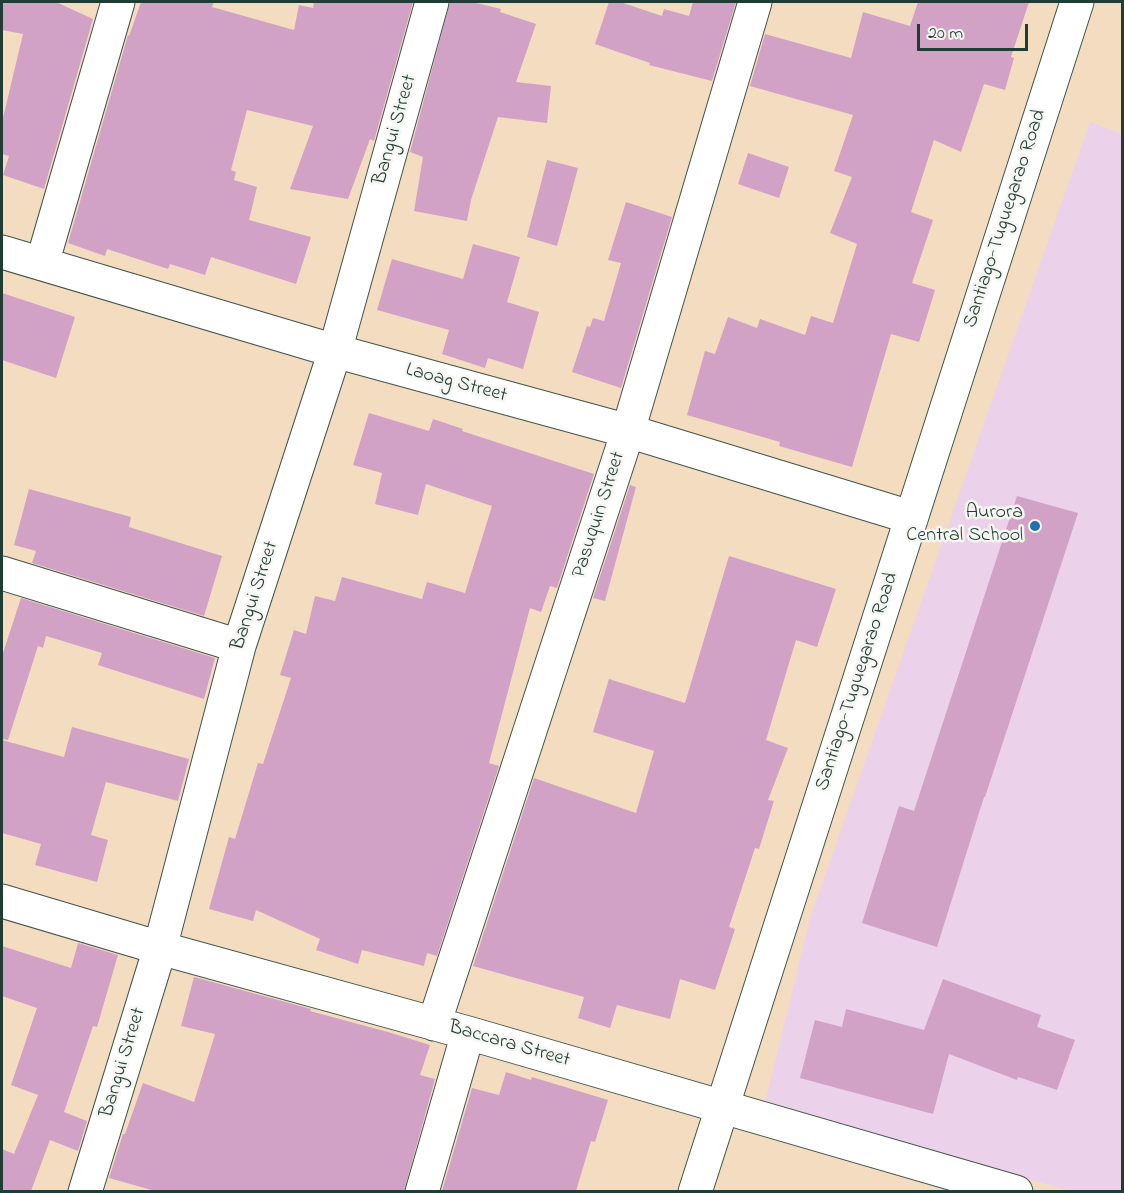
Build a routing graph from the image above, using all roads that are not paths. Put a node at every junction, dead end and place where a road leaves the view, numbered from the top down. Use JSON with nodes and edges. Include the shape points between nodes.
{"nodes":[{"id":1,"x":118,"y":2,"type":"edge"},
{"id":2,"x":432,"y":2,"type":"edge"},
{"id":3,"x":755,"y":2,"type":"edge"},
{"id":4,"x":1077,"y":2,"type":"edge"},
{"id":5,"x":2,"y":252,"type":"edge"},
{"id":6,"x":42,"y":264,"type":"junction"},
{"id":7,"x":335,"y":351,"type":"junction"},
{"id":8,"x":627,"y":431,"type":"junction"},
{"id":9,"x":910,"y":517,"type":"junction"},
{"id":10,"x":2,"y":573,"type":"edge"},
{"id":11,"x":239,"y":646,"type":"junction"},
{"id":12,"x":2,"y":901,"type":"edge"},
{"id":13,"x":160,"y":948,"type":"junction"},
{"id":14,"x":434,"y":1024,"type":"junction"},
{"id":15,"x":468,"y":1034,"type":"junction"},
{"id":16,"x":722,"y":1106,"type":"junction"},
{"id":17,"x":85,"y":1191,"type":"edge"},
{"id":18,"x":422,"y":1191,"type":"edge"},
{"id":19,"x":694,"y":1191,"type":"edge"},
{"id":20,"x":1016,"y":1191,"type":"edge"}],
"edges":[{"from":1,"to":6,"type":"main road"},
{"from":2,"to":7,"type":"main road","name":"Bangui Street"},
{"from":3,"to":8,"type":"main road","name":"Pasuquin Street"},
{"from":4,"to":9,"type":"main road","name":"Santiago-Tuguegarao Road"},
{"from":5,"to":6,"type":"main road","name":"Laoag Street"},
{"from":6,"to":7,"type":"main road","name":"Laoag Street"},
{"from":7,"to":8,"type":"main road","name":"Laoag Street"},
{"from":7,"to":11,"type":"main road","name":"Bangui Street"},
{"from":8,"to":9,"type":"main road","name":"Laoag Street"},
{"from":8,"to":14,"type":"main road","name":"Pasuquin Street"},
{"from":9,"to":16,"type":"main road","name":"Santiago-Tuguegarao Road"},
{"from":10,"to":11,"type":"main road"},
{"from":11,"to":13,"type":"main road","name":"Bangui Street"},
{"from":12,"to":13,"type":"main road","name":"Baccara Street"},
{"from":13,"to":14,"type":"main road","name":"Baccara Street"},
{"from":13,"to":17,"type":"main road","name":"Bangui Street"},
{"from":14,"to":15,"type":"main road","name":"Baccara Street"},
{"from":15,"to":16,"type":"main road","name":"Baccara Street"},
{"from":15,"to":18,"type":"main road"},
{"from":16,"to":19,"type":"main road","name":"Santiago-Tuguegarao Road"},
{"from":16,"to":20,"type":"main road","name":"Baccara Street"}]}
